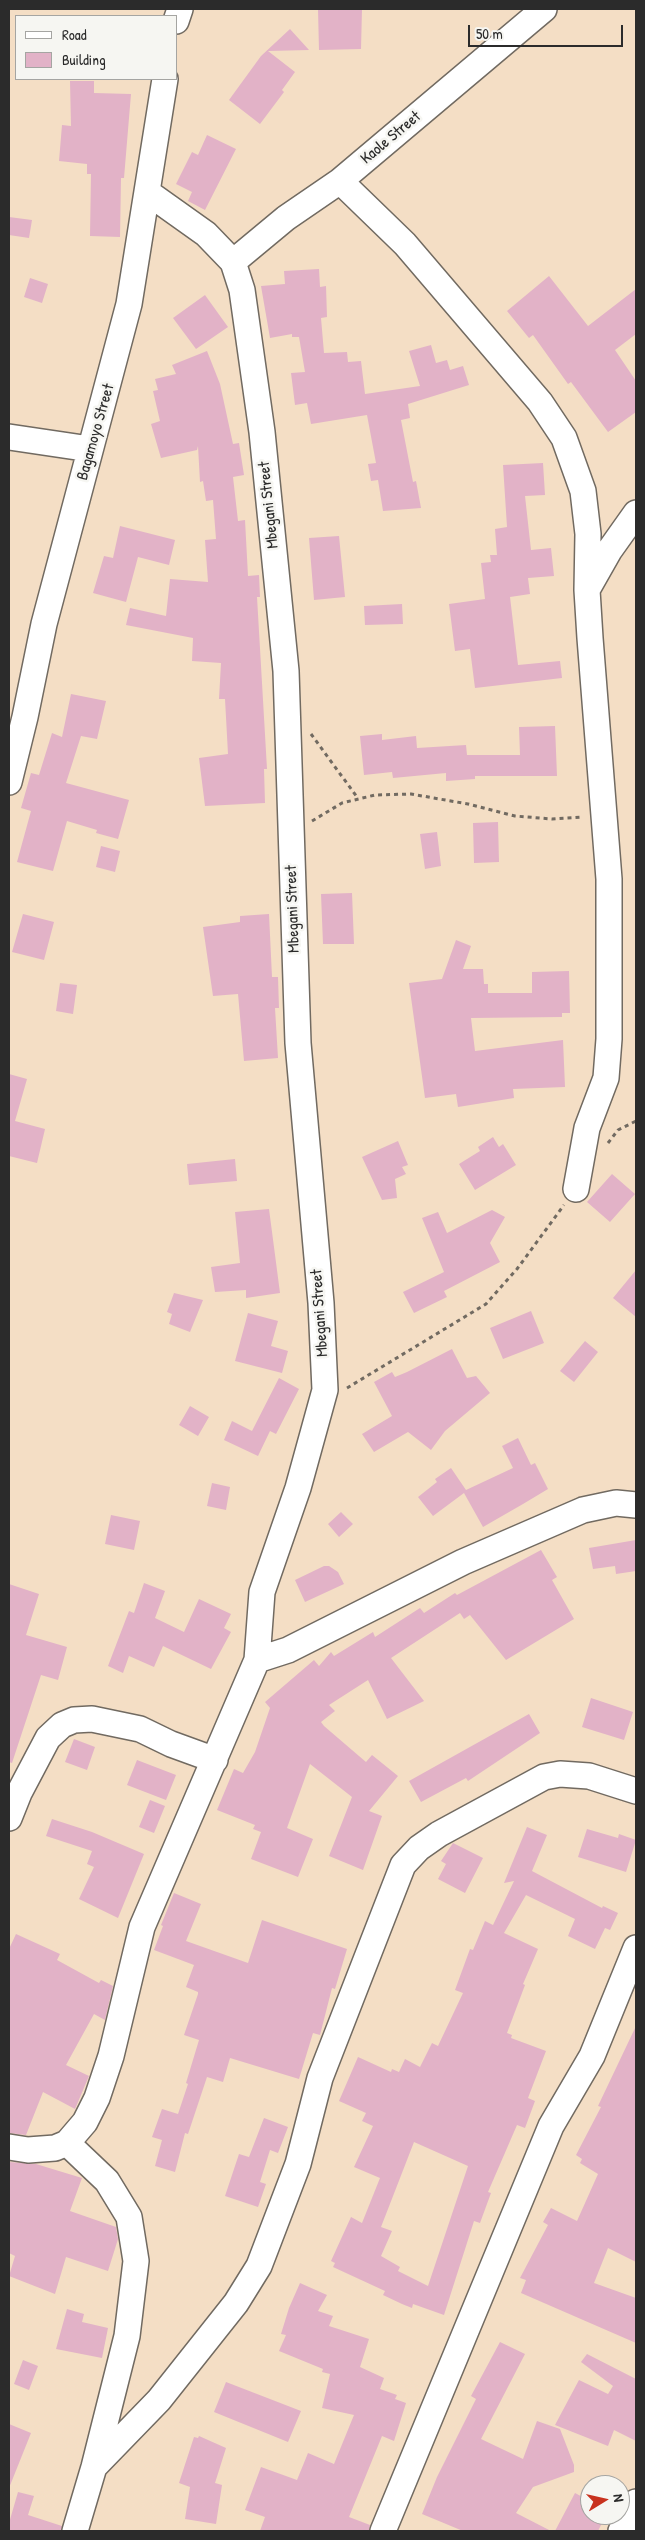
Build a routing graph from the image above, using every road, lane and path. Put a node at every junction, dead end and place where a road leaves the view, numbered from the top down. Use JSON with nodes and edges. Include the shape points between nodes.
{"nodes":[{"id":1,"x":544,"y":9,"type":"edge"},
{"id":2,"x":164,"y":80,"type":"edge"},
{"id":3,"x":340,"y":181,"type":"junction"},
{"id":4,"x":147,"y":192,"type":"junction"},
{"id":5,"x":233,"y":262,"type":"junction"},
{"id":6,"x":9,"y":437,"type":"edge"},
{"id":7,"x":90,"y":449,"type":"junction"},
{"id":8,"x":636,"y":513,"type":"edge"},
{"id":9,"x":587,"y":590,"type":"junction"},
{"id":10,"x":309,"y":732,"type":"dead end"},
{"id":11,"x":9,"y":782,"type":"edge"},
{"id":12,"x":358,"y":797,"type":"junction"},
{"id":13,"x":605,"y":816,"type":"junction"},
{"id":14,"x":290,"y":831,"type":"junction"},
{"id":15,"x":636,"y":1121,"type":"edge"},
{"id":16,"x":606,"y":1146,"type":"dead end"},
{"id":17,"x":576,"y":1189,"type":"joint"},
{"id":18,"x":322,"y":1403,"type":"junction"},
{"id":19,"x":636,"y":1505,"type":"edge"},
{"id":20,"x":257,"y":1660,"type":"junction"},
{"id":21,"x":215,"y":1760,"type":"junction"},
{"id":22,"x":636,"y":1791,"type":"edge"},
{"id":23,"x":9,"y":1818,"type":"edge"},
{"id":24,"x":636,"y":1948,"type":"edge"},
{"id":25,"x":67,"y":2143,"type":"junction"},
{"id":26,"x":9,"y":2147,"type":"edge"},
{"id":27,"x":94,"y":2467,"type":"junction"},
{"id":28,"x":636,"y":2502,"type":"edge"},
{"id":29,"x":75,"y":2531,"type":"edge"},
{"id":30,"x":383,"y":2531,"type":"edge"},
{"id":31,"x":621,"y":2531,"type":"edge"}],
"edges":[{"from":1,"to":3,"type":"street","name":"Kaole Street"},
{"from":2,"to":4,"type":"street","name":"Bagamoyo Street"},
{"from":3,"to":5,"type":"street","name":"Kaole Street","via":[[286,218]]},
{"from":3,"to":9,"type":"street","via":[[405,244],[535,396],[564,438],[583,492],[588,534]]},
{"from":4,"to":5,"type":"street","name":"Mbegani Street","via":[[206,234]]},
{"from":4,"to":7,"type":"street","name":"Bagamoyo Street","via":[[129,304]]},
{"from":5,"to":14,"type":"street","name":"Mbegani Street","via":[[242,290],[263,442],[286,671]]},
{"from":6,"to":7,"type":"street"},
{"from":7,"to":11,"type":"street","name":"Bagamoyo Street","via":[[44,624]]},
{"from":8,"to":9,"type":"street"},
{"from":9,"to":13,"type":"street"},
{"from":10,"to":12,"type":"path"},
{"from":12,"to":13,"type":"path","via":[[411,794],[515,816],[552,819]]},
{"from":12,"to":14,"type":"path"},
{"from":13,"to":17,"type":"street","via":[[609,898],[606,1078],[587,1128]]},
{"from":14,"to":18,"type":"street","name":"Mbegani Street","via":[[298,1043],[326,1390]]},
{"from":15,"to":16,"type":"path","via":[[618,1130]]},
{"from":17,"to":18,"type":"path","via":[[517,1269],[486,1304]]},
{"from":18,"to":20,"type":"street","name":"Mbegani Street","via":[[298,1488],[262,1592]]},
{"from":19,"to":20,"type":"street","via":[[616,1503],[583,1510],[463,1562],[288,1650]]},
{"from":20,"to":21,"type":"street","name":"Mbegani Street"},
{"from":21,"to":23,"type":"street","via":[[140,1730],[92,1719],[74,1720],[62,1725],[48,1738]]},
{"from":21,"to":25,"type":"street","name":"Mbegani Street","via":[[142,1927],[97,2098],[85,2122]]},
{"from":22,"to":27,"type":"street","via":[[589,1776],[544,1776],[439,1834],[403,1865],[320,2078],[298,2164],[259,2266],[236,2303],[159,2400]]},
{"from":24,"to":30,"type":"street","via":[[592,2056],[551,2126]]},
{"from":25,"to":26,"type":"street","via":[[54,2148],[28,2150]]},
{"from":25,"to":27,"type":"street","via":[[107,2181],[129,2216],[136,2261],[127,2336]]},
{"from":27,"to":29,"type":"street"},
{"from":28,"to":31,"type":"street"}]}
